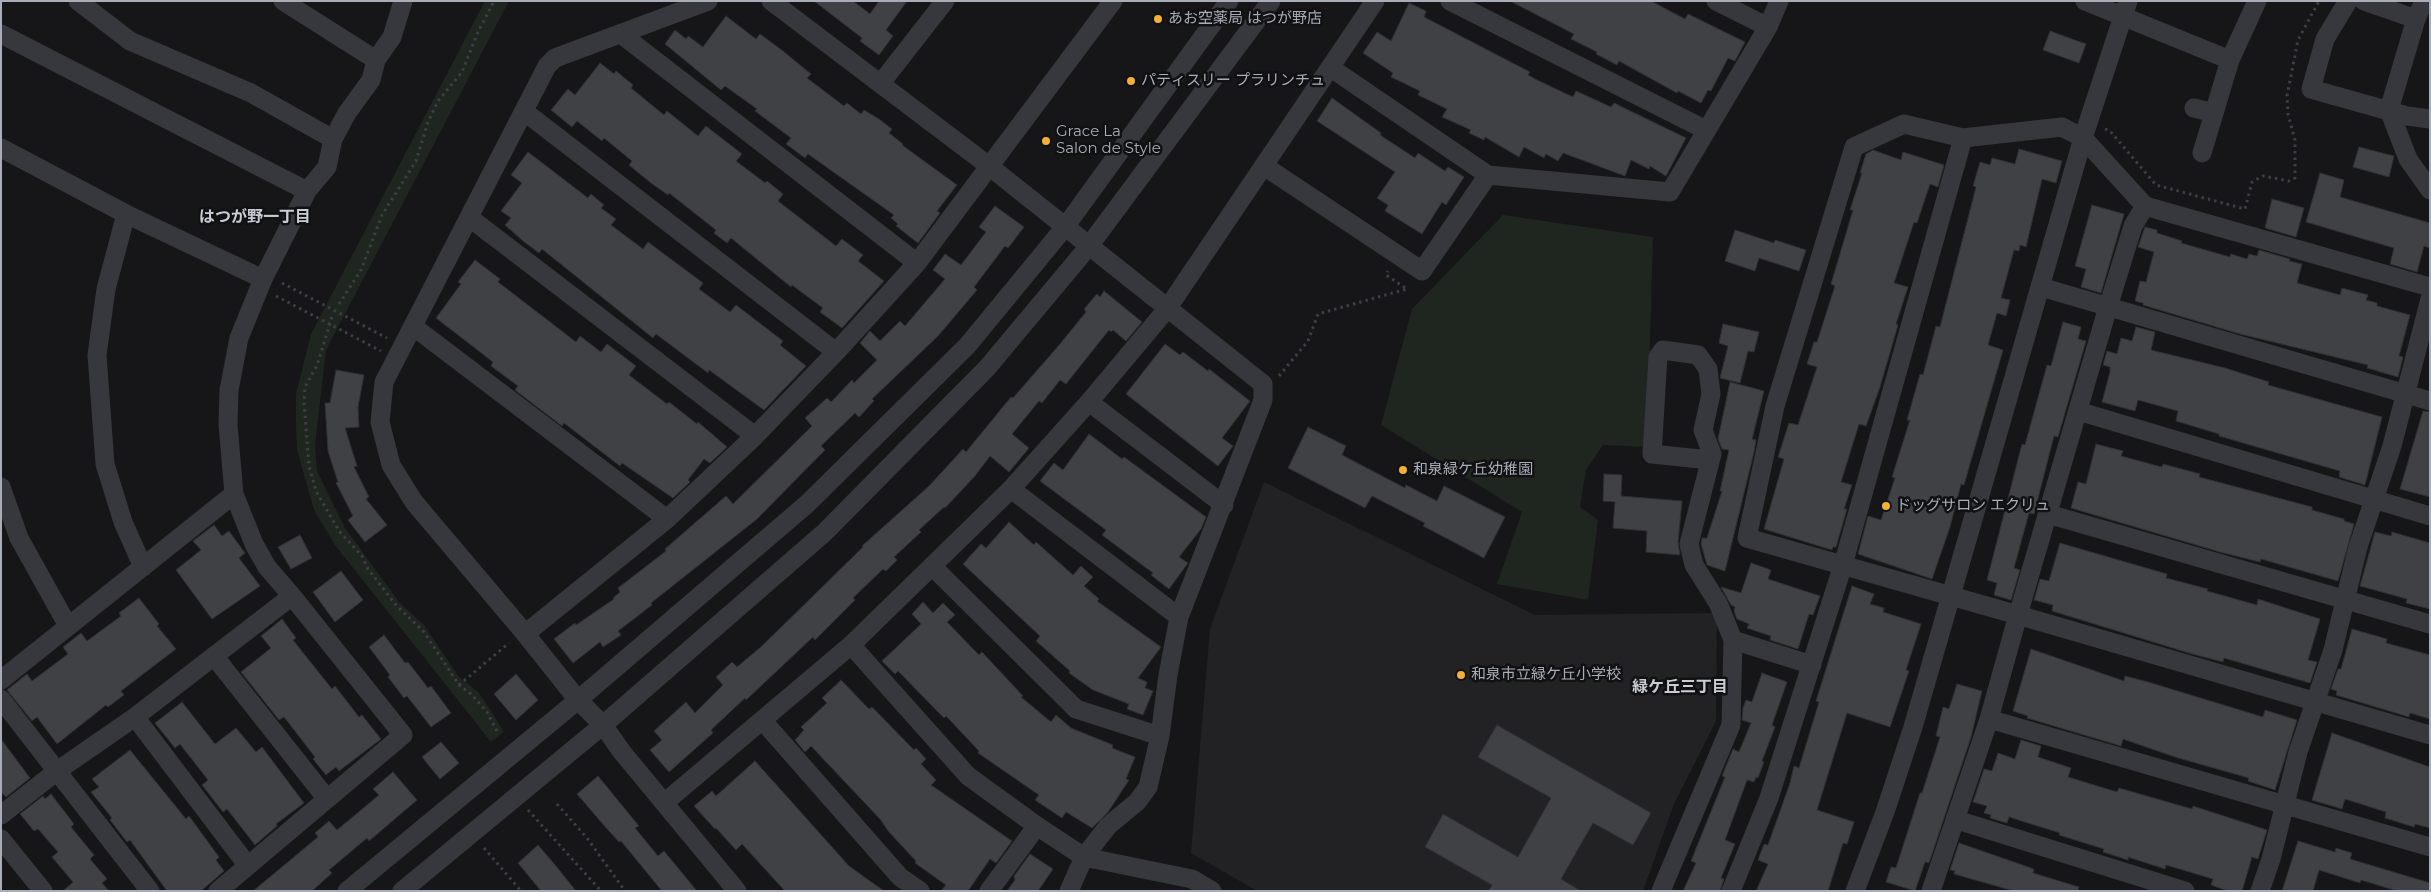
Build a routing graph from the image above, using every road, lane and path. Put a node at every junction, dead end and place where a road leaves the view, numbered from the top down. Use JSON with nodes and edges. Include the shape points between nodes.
{"nodes":[{"id":1,"x":78,"y":1,"type":"edge"},
{"id":2,"x":283,"y":1,"type":"edge"},
{"id":3,"x":403,"y":1,"type":"edge"},
{"id":4,"x":494,"y":1,"type":"edge"},
{"id":5,"x":708,"y":1,"type":"edge"},
{"id":6,"x":771,"y":1,"type":"edge"},
{"id":7,"x":945,"y":1,"type":"edge"},
{"id":8,"x":1113,"y":1,"type":"edge"},
{"id":9,"x":1229,"y":1,"type":"edge"},
{"id":10,"x":1271,"y":1,"type":"edge"},
{"id":11,"x":1375,"y":1,"type":"edge"},
{"id":12,"x":1450,"y":1,"type":"edge"},
{"id":13,"x":1716,"y":1,"type":"edge"},
{"id":14,"x":1778,"y":1,"type":"edge"},
{"id":15,"x":2085,"y":1,"type":"edge"},
{"id":16,"x":2257,"y":1,"type":"edge"},
{"id":17,"x":2319,"y":1,"type":"edge"},
{"id":18,"x":2348,"y":1,"type":"edge"},
{"id":19,"x":2364,"y":1,"type":"edge"},
{"id":20,"x":2424,"y":1,"type":"edge"},
{"id":21,"x":2125,"y":9,"type":"edge"},
{"id":22,"x":2416,"y":19,"type":"junction"},
{"id":23,"x":1768,"y":26,"type":"junction"},
{"id":24,"x":1,"y":34,"type":"edge"},
{"id":25,"x":621,"y":34,"type":"junction"},
{"id":26,"x":376,"y":60,"type":"junction"},
{"id":27,"x":2230,"y":60,"type":"junction"},
{"id":28,"x":1331,"y":68,"type":"junction"},
{"id":29,"x":881,"y":83,"type":"junction"},
{"id":30,"x":2194,"y":108,"type":"dead end"},
{"id":31,"x":2389,"y":110,"type":"junction"},
{"id":32,"x":525,"y":112,"type":"junction"},
{"id":33,"x":2214,"y":114,"type":"junction"},
{"id":34,"x":2430,"y":119,"type":"edge"},
{"id":35,"x":2102,"y":128,"type":"dead end"},
{"id":36,"x":1706,"y":130,"type":"junction"},
{"id":37,"x":332,"y":138,"type":"junction"},
{"id":38,"x":1963,"y":138,"type":"junction"},
{"id":39,"x":2083,"y":138,"type":"junction"},
{"id":40,"x":2202,"y":152,"type":"dead end"},
{"id":41,"x":2,"y":154,"type":"edge"},
{"id":42,"x":989,"y":166,"type":"junction"},
{"id":43,"x":1264,"y":166,"type":"junction"},
{"id":44,"x":1488,"y":175,"type":"junction"},
{"id":45,"x":2430,"y":190,"type":"edge"},
{"id":46,"x":307,"y":192,"type":"junction"},
{"id":47,"x":2145,"y":206,"type":"junction"},
{"id":48,"x":126,"y":214,"type":"junction"},
{"id":49,"x":470,"y":218,"type":"junction"},
{"id":50,"x":1065,"y":227,"type":"junction"},
{"id":51,"x":1089,"y":246,"type":"junction"},
{"id":52,"x":917,"y":263,"type":"junction"},
{"id":53,"x":1392,"y":266,"type":"dead end"},
{"id":54,"x":267,"y":286,"type":"junction"},
{"id":55,"x":2041,"y":287,"type":"junction"},
{"id":56,"x":2430,"y":287,"type":"edge"},
{"id":57,"x":2430,"y":298,"type":"edge"},
{"id":58,"x":339,"y":304,"type":"dead end"},
{"id":59,"x":2108,"y":307,"type":"junction"},
{"id":60,"x":1167,"y":309,"type":"junction"},
{"id":61,"x":332,"y":317,"type":"dead end"},
{"id":62,"x":329,"y":323,"type":"junction"},
{"id":63,"x":414,"y":327,"type":"junction"},
{"id":64,"x":381,"y":351,"type":"dead end"},
{"id":65,"x":400,"y":351,"type":"junction"},
{"id":66,"x":836,"y":352,"type":"junction"},
{"id":67,"x":1263,"y":384,"type":"junction"},
{"id":68,"x":2406,"y":394,"type":"junction"},
{"id":69,"x":2430,"y":401,"type":"edge"},
{"id":70,"x":1089,"y":402,"type":"junction"},
{"id":71,"x":2078,"y":411,"type":"junction"},
{"id":72,"x":755,"y":436,"type":"junction"},
{"id":73,"x":1710,"y":460,"type":"junction"},
{"id":74,"x":1,"y":487,"type":"edge"},
{"id":75,"x":1011,"y":489,"type":"junction"},
{"id":76,"x":234,"y":494,"type":"junction"},
{"id":77,"x":2374,"y":501,"type":"junction"},
{"id":78,"x":1224,"y":505,"type":"junction"},
{"id":79,"x":2048,"y":514,"type":"junction"},
{"id":80,"x":2430,"y":516,"type":"edge"},
{"id":81,"x":667,"y":519,"type":"junction"},
{"id":82,"x":1843,"y":566,"type":"junction"},
{"id":83,"x":142,"y":567,"type":"junction"},
{"id":84,"x":933,"y":568,"type":"junction"},
{"id":85,"x":1950,"y":595,"type":"junction"},
{"id":86,"x":292,"y":596,"type":"junction"},
{"id":87,"x":2346,"y":600,"type":"junction"},
{"id":88,"x":2018,"y":615,"type":"junction"},
{"id":89,"x":1179,"y":617,"type":"junction"},
{"id":90,"x":2430,"y":624,"type":"edge"},
{"id":91,"x":68,"y":626,"type":"junction"},
{"id":92,"x":518,"y":638,"type":"junction"},
{"id":93,"x":1733,"y":640,"type":"junction"},
{"id":94,"x":851,"y":645,"type":"junction"},
{"id":95,"x":214,"y":656,"type":"junction"},
{"id":96,"x":1812,"y":665,"type":"junction"},
{"id":97,"x":1,"y":680,"type":"edge"},
{"id":98,"x":459,"y":685,"type":"junction"},
{"id":99,"x":1,"y":699,"type":"edge"},
{"id":100,"x":578,"y":700,"type":"junction"},
{"id":101,"x":2315,"y":703,"type":"junction"},
{"id":102,"x":135,"y":717,"type":"junction"},
{"id":103,"x":1990,"y":719,"type":"junction"},
{"id":104,"x":763,"y":721,"type":"junction"},
{"id":105,"x":603,"y":726,"type":"junction"},
{"id":106,"x":498,"y":732,"type":"dead end"},
{"id":107,"x":1160,"y":736,"type":"junction"},
{"id":108,"x":2430,"y":736,"type":"edge"},
{"id":109,"x":57,"y":771,"type":"junction"},
{"id":110,"x":327,"y":799,"type":"junction"},
{"id":111,"x":664,"y":803,"type":"junction"},
{"id":112,"x":557,"y":804,"type":"dead end"},
{"id":113,"x":2285,"y":806,"type":"junction"},
{"id":114,"x":528,"y":810,"type":"dead end"},
{"id":115,"x":1,"y":815,"type":"edge"},
{"id":116,"x":1957,"y":820,"type":"junction"},
{"id":117,"x":1037,"y":826,"type":"junction"},
{"id":118,"x":1,"y":838,"type":"edge"},
{"id":119,"x":2430,"y":847,"type":"edge"},
{"id":120,"x":484,"y":848,"type":"dead end"},
{"id":121,"x":1084,"y":857,"type":"junction"},
{"id":122,"x":248,"y":866,"type":"junction"},
{"id":123,"x":1184,"y":884,"type":"edge"},
{"id":124,"x":42,"y":891,"type":"edge"},
{"id":125,"x":150,"y":891,"type":"edge"},
{"id":126,"x":218,"y":891,"type":"edge"},
{"id":127,"x":347,"y":891,"type":"edge"},
{"id":128,"x":402,"y":891,"type":"edge"},
{"id":129,"x":521,"y":891,"type":"edge"},
{"id":130,"x":601,"y":891,"type":"edge"},
{"id":131,"x":625,"y":891,"type":"edge"},
{"id":132,"x":738,"y":891,"type":"edge"},
{"id":133,"x":920,"y":891,"type":"edge"},
{"id":134,"x":989,"y":891,"type":"edge"},
{"id":135,"x":1069,"y":891,"type":"edge"},
{"id":136,"x":1212,"y":891,"type":"edge"},
{"id":137,"x":1661,"y":891,"type":"edge"},
{"id":138,"x":1731,"y":891,"type":"edge"},
{"id":139,"x":1855,"y":891,"type":"edge"},
{"id":140,"x":1931,"y":891,"type":"edge"},
{"id":141,"x":2184,"y":891,"type":"edge"},
{"id":142,"x":2260,"y":891,"type":"edge"}],
"edges":[{"from":1,"to":37,"type":"street","via":[[130,41],[251,93]]},
{"from":2,"to":26,"type":"street"},
{"from":3,"to":26,"type":"street","via":[[392,37]]},
{"from":4,"to":58,"type":"path","via":[[462,72],[438,101],[416,162],[382,215],[361,270]]},
{"from":5,"to":25,"type":"street"},
{"from":6,"to":29,"type":"street"},
{"from":7,"to":29,"type":"street"},
{"from":8,"to":42,"type":"street"},
{"from":9,"to":50,"type":"street"},
{"from":10,"to":51,"type":"street"},
{"from":11,"to":28,"type":"street"},
{"from":12,"to":36,"type":"street"},
{"from":13,"to":23,"type":"street"},
{"from":14,"to":23,"type":"street"},
{"from":15,"to":21,"type":"street"},
{"from":16,"to":27,"type":"street"},
{"from":17,"to":35,"type":"path","via":[[2298,40],[2287,96],[2295,140],[2295,178],[2288,181],[2263,176],[2252,182],[2244,209],[2156,184],[2110,131]]},
{"from":18,"to":31,"type":"street","via":[[2325,39],[2311,89]]},
{"from":19,"to":22,"type":"street"},
{"from":20,"to":22,"type":"street"},
{"from":21,"to":27,"type":"street"},
{"from":21,"to":39,"type":"street"},
{"from":22,"to":31,"type":"street"},
{"from":23,"to":36,"type":"street"},
{"from":24,"to":46,"type":"street"},
{"from":25,"to":32,"type":"street","via":[[555,58],[547,66]]},
{"from":25,"to":52,"type":"street"},
{"from":26,"to":37,"type":"street","via":[[371,80]]},
{"from":27,"to":33,"type":"street"},
{"from":28,"to":43,"type":"street"},
{"from":28,"to":44,"type":"street"},
{"from":29,"to":42,"type":"street"},
{"from":30,"to":33,"type":"street"},
{"from":31,"to":34,"type":"street"},
{"from":31,"to":45,"type":"street","via":[[2408,159]]},
{"from":32,"to":49,"type":"street"},
{"from":32,"to":66,"type":"street"},
{"from":33,"to":40,"type":"street"},
{"from":36,"to":44,"type":"street","via":[[1670,192]]},
{"from":37,"to":46,"type":"street","via":[[327,167]]},
{"from":38,"to":39,"type":"street","via":[[2062,127]]},
{"from":38,"to":82,"type":"street"},
{"from":38,"to":82,"type":"street","via":[[1904,124],[1854,147],[1775,406],[1748,538]]},
{"from":39,"to":47,"type":"street"},
{"from":39,"to":55,"type":"street"},
{"from":41,"to":48,"type":"street"},
{"from":42,"to":50,"type":"street"},
{"from":42,"to":52,"type":"street"},
{"from":43,"to":44,"type":"street","via":[[1422,271]]},
{"from":43,"to":60,"type":"street"},
{"from":46,"to":54,"type":"street"},
{"from":47,"to":56,"type":"street"},
{"from":47,"to":59,"type":"street","via":[[2133,226]]},
{"from":48,"to":54,"type":"street"},
{"from":48,"to":83,"type":"street","via":[[106,289],[97,355],[105,464],[123,522]]},
{"from":49,"to":63,"type":"street"},
{"from":49,"to":72,"type":"street"},
{"from":50,"to":51,"type":"street"},
{"from":50,"to":100,"type":"street","via":[[967,346],[807,504]]},
{"from":51,"to":60,"type":"street"},
{"from":51,"to":105,"type":"street","via":[[987,368],[825,532]]},
{"from":52,"to":66,"type":"street"},
{"from":53,"to":67,"type":"path","via":[[1386,275],[1407,289],[1318,314],[1308,340],[1277,379]]},
{"from":54,"to":62,"type":"path"},
{"from":54,"to":65,"type":"path","via":[[275,286],[278,280],[387,338],[385,343]]},
{"from":54,"to":76,"type":"street","via":[[239,338],[229,390],[228,425]]},
{"from":55,"to":59,"type":"street"},
{"from":55,"to":85,"type":"street"},
{"from":57,"to":68,"type":"street"},
{"from":59,"to":68,"type":"street"},
{"from":59,"to":71,"type":"street"},
{"from":60,"to":67,"type":"street"},
{"from":60,"to":70,"type":"street"},
{"from":61,"to":62,"type":"path"},
{"from":62,"to":64,"type":"path"},
{"from":62,"to":98,"type":"path","via":[[317,365],[305,387],[309,466],[316,491],[339,531],[362,556],[396,605],[424,632]]},
{"from":63,"to":65,"type":"street"},
{"from":63,"to":81,"type":"street"},
{"from":65,"to":92,"type":"street","via":[[384,382],[380,422],[391,466],[414,502]]},
{"from":66,"to":72,"type":"street"},
{"from":67,"to":78,"type":"street","via":[[1263,400]]},
{"from":68,"to":69,"type":"street"},
{"from":68,"to":77,"type":"street"},
{"from":70,"to":75,"type":"street"},
{"from":70,"to":78,"type":"street"},
{"from":71,"to":77,"type":"street"},
{"from":71,"to":79,"type":"street"},
{"from":72,"to":81,"type":"street"},
{"from":73,"to":73,"type":"street","via":[[1712,454],[1703,430],[1711,394],[1708,369],[1698,355],[1663,350],[1658,357],[1652,454]]},
{"from":73,"to":93,"type":"street","via":[[1689,544],[1694,565],[1718,602]]},
{"from":74,"to":91,"type":"street","via":[[19,538]]},
{"from":75,"to":84,"type":"street"},
{"from":75,"to":89,"type":"street"},
{"from":76,"to":83,"type":"street"},
{"from":76,"to":86,"type":"street","via":[[254,544]]},
{"from":77,"to":80,"type":"street"},
{"from":77,"to":87,"type":"street","via":[[2358,547]]},
{"from":78,"to":89,"type":"street"},
{"from":79,"to":87,"type":"street"},
{"from":79,"to":88,"type":"street"},
{"from":81,"to":92,"type":"street"},
{"from":82,"to":85,"type":"street"},
{"from":82,"to":96,"type":"street"},
{"from":83,"to":91,"type":"street"},
{"from":84,"to":94,"type":"street"},
{"from":84,"to":107,"type":"street","via":[[1076,710]]},
{"from":85,"to":88,"type":"street"},
{"from":85,"to":139,"type":"street","via":[[1913,727]]},
{"from":86,"to":95,"type":"street"},
{"from":86,"to":110,"type":"street","via":[[403,735]]},
{"from":87,"to":90,"type":"street"},
{"from":87,"to":101,"type":"street"},
{"from":88,"to":101,"type":"street"},
{"from":88,"to":103,"type":"street"},
{"from":89,"to":107,"type":"street"},
{"from":91,"to":97,"type":"street"},
{"from":92,"to":98,"type":"path"},
{"from":92,"to":100,"type":"street"},
{"from":93,"to":96,"type":"street"},
{"from":93,"to":137,"type":"street","via":[[1731,725]]},
{"from":94,"to":104,"type":"street"},
{"from":94,"to":117,"type":"street","via":[[968,776]]},
{"from":95,"to":102,"type":"street"},
{"from":95,"to":110,"type":"street"},
{"from":96,"to":138,"type":"street","via":[[1768,798]]},
{"from":98,"to":106,"type":"path","via":[[487,712]]},
{"from":99,"to":109,"type":"street"},
{"from":100,"to":105,"type":"street"},
{"from":100,"to":127,"type":"street"},
{"from":101,"to":108,"type":"street"},
{"from":101,"to":113,"type":"street","via":[[2298,752]]},
{"from":102,"to":109,"type":"street"},
{"from":102,"to":122,"type":"street"},
{"from":103,"to":113,"type":"street"},
{"from":103,"to":116,"type":"street"},
{"from":104,"to":111,"type":"street"},
{"from":104,"to":133,"type":"street","via":[[900,877]]},
{"from":105,"to":111,"type":"street"},
{"from":105,"to":128,"type":"street"},
{"from":107,"to":121,"type":"street","via":[[1148,786],[1137,802],[1108,826]]},
{"from":109,"to":115,"type":"street"},
{"from":109,"to":125,"type":"street"},
{"from":110,"to":122,"type":"street"},
{"from":111,"to":132,"type":"street"},
{"from":112,"to":131,"type":"path","via":[[592,843]]},
{"from":113,"to":119,"type":"street"},
{"from":113,"to":142,"type":"street"},
{"from":114,"to":130,"type":"path"},
{"from":116,"to":140,"type":"street"},
{"from":116,"to":141,"type":"street"},
{"from":117,"to":121,"type":"street"},
{"from":117,"to":134,"type":"street"},
{"from":118,"to":124,"type":"street"},
{"from":120,"to":129,"type":"path"},
{"from":121,"to":123,"type":"street"},
{"from":121,"to":135,"type":"street"},
{"from":122,"to":126,"type":"street"},
{"from":123,"to":136,"type":"street","via":[[1192,879]]}]}
